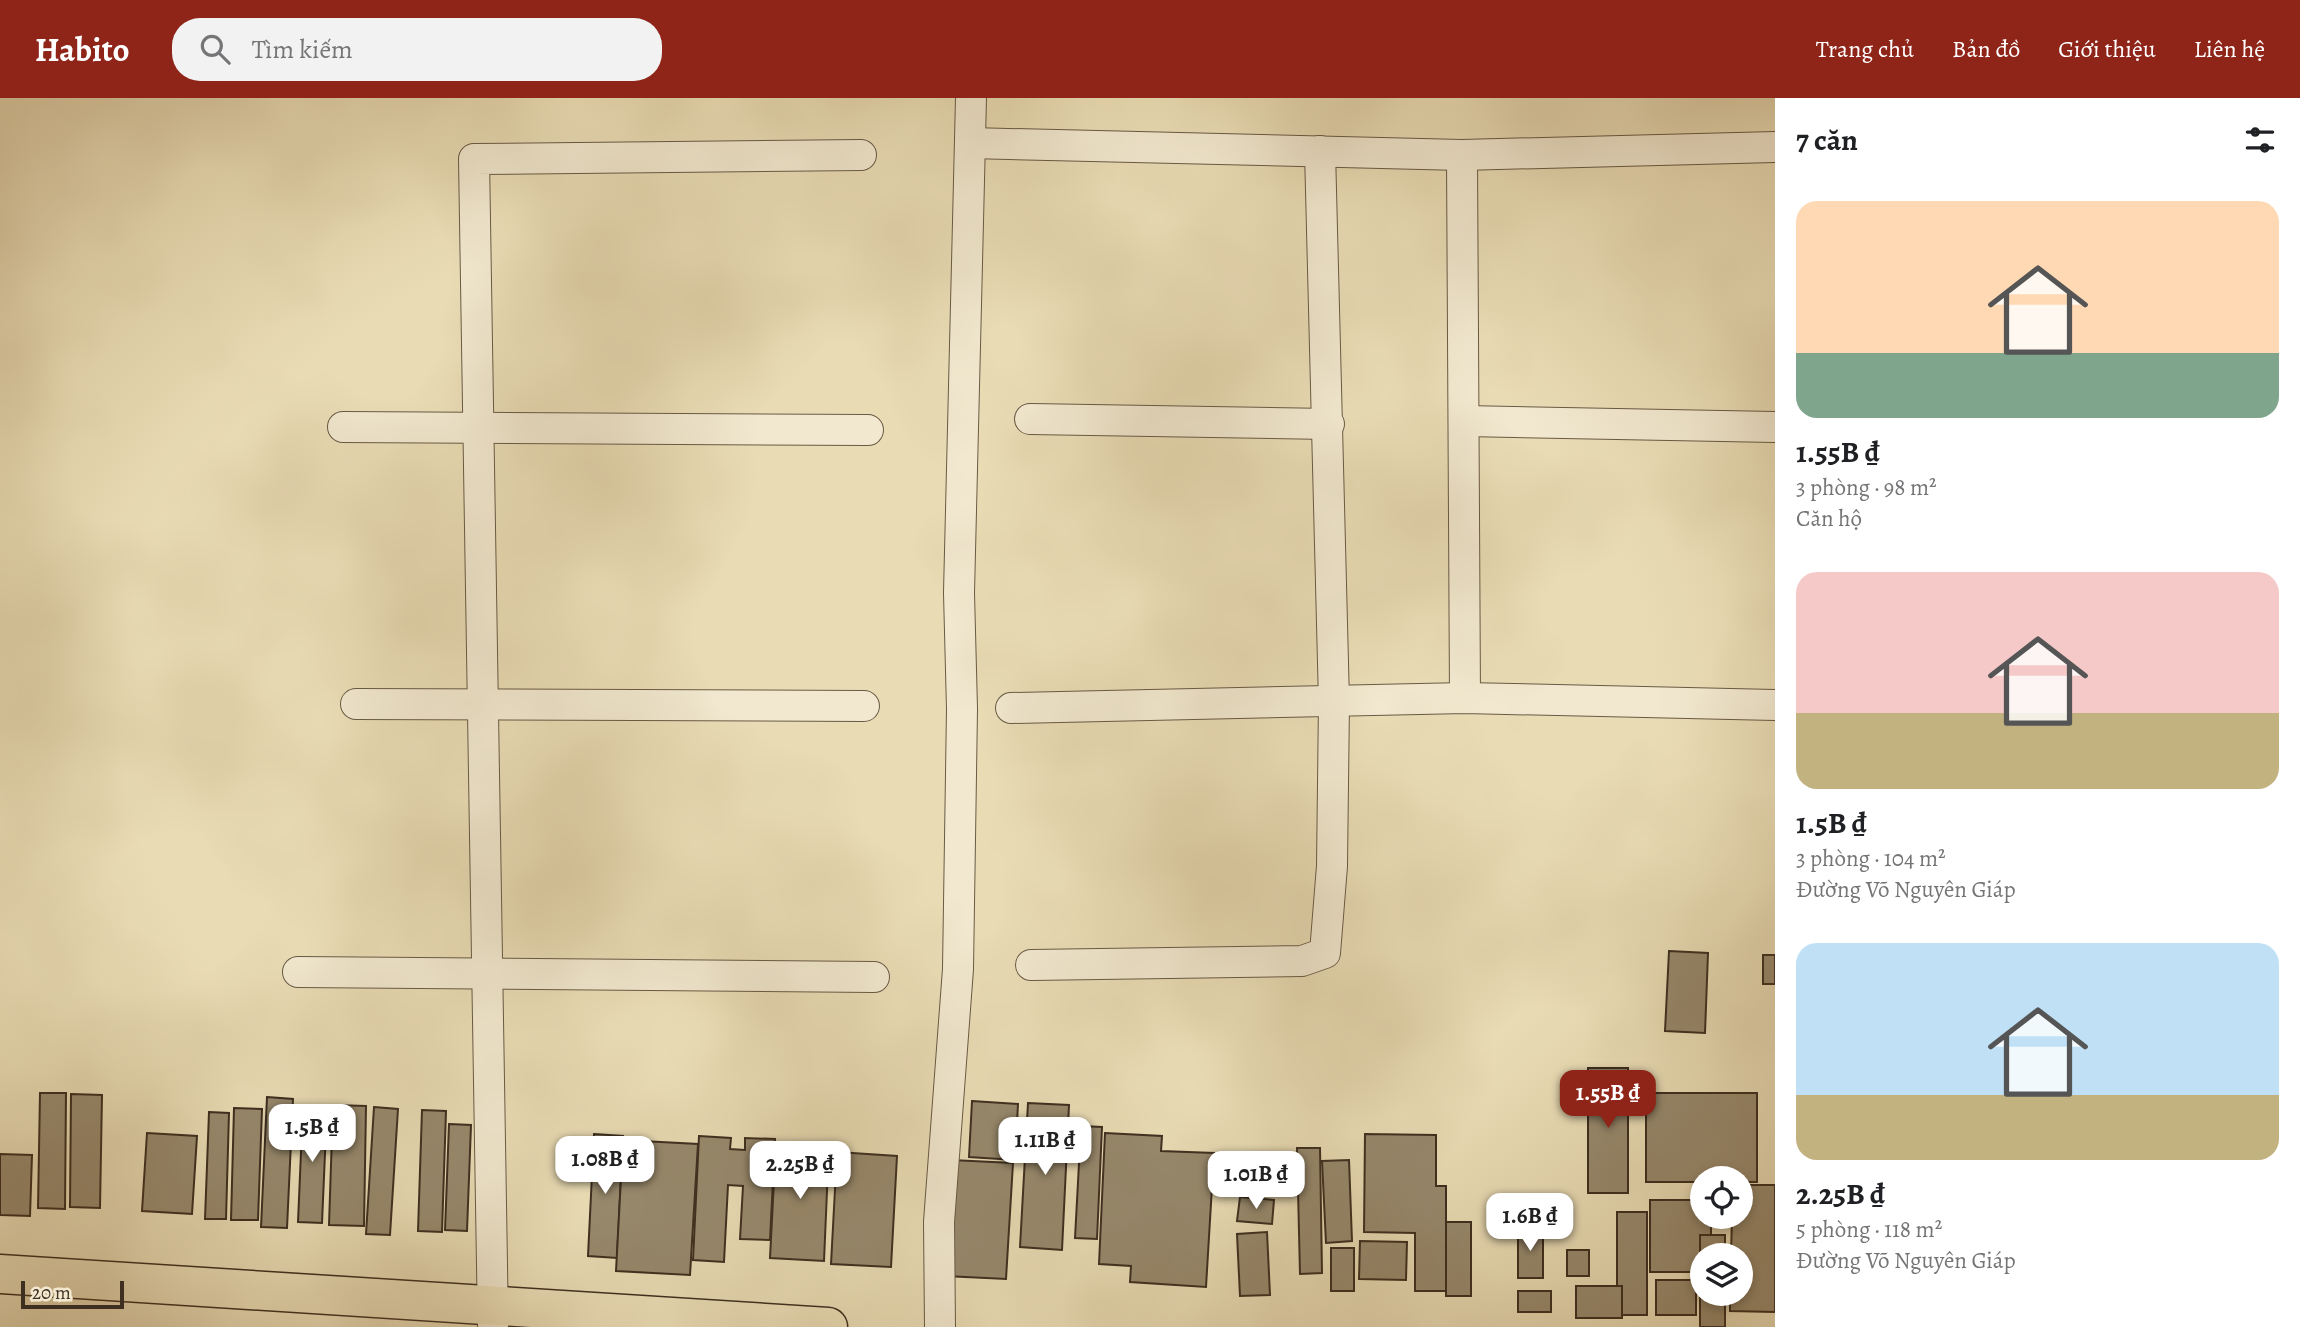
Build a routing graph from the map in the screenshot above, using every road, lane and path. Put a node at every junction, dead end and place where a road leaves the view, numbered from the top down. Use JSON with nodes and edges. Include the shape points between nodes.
{"nodes":[{"id":1,"x":971,"y":98,"type":"edge"},
{"id":2,"x":970,"y":143,"type":"junction"},
{"id":3,"x":1775,"y":147,"type":"edge"},
{"id":4,"x":1320,"y":151,"type":"junction"},
{"id":5,"x":862,"y":155,"type":"dead end"},
{"id":6,"x":1462,"y":155,"type":"junction"},
{"id":7,"x":1030,"y":419,"type":"dead end"},
{"id":8,"x":1465,"y":421,"type":"junction"},
{"id":9,"x":1329,"y":424,"type":"junction"},
{"id":10,"x":343,"y":427,"type":"dead end"},
{"id":11,"x":1775,"y":427,"type":"edge"},
{"id":12,"x":478,"y":428,"type":"junction"},
{"id":13,"x":868,"y":430,"type":"dead end"},
{"id":14,"x":1465,"y":698,"type":"junction"},
{"id":15,"x":1334,"y":702,"type":"junction"},
{"id":16,"x":356,"y":704,"type":"dead end"},
{"id":17,"x":483,"y":705,"type":"junction"},
{"id":18,"x":1775,"y":705,"type":"edge"},
{"id":19,"x":864,"y":706,"type":"dead end"},
{"id":20,"x":1011,"y":708,"type":"dead end"},
{"id":21,"x":1031,"y":965,"type":"dead end"},
{"id":22,"x":298,"y":972,"type":"dead end"},
{"id":23,"x":488,"y":974,"type":"junction"},
{"id":24,"x":874,"y":977,"type":"dead end"},
{"id":25,"x":0,"y":1274,"type":"edge"},
{"id":26,"x":493,"y":1316,"type":"edge"},
{"id":27,"x":828,"y":1327,"type":"edge"},
{"id":28,"x":940,"y":1327,"type":"edge"}],
"edges":[{"from":1,"to":2,"type":"street"},
{"from":2,"to":4,"type":"street"},
{"from":2,"to":28,"type":"street","via":[[959,593],[958,969],[939,1222]]},
{"from":3,"to":6,"type":"street"},
{"from":4,"to":6,"type":"street"},
{"from":4,"to":9,"type":"street"},
{"from":5,"to":12,"type":"street","via":[[474,159]]},
{"from":6,"to":8,"type":"street"},
{"from":7,"to":9,"type":"street"},
{"from":8,"to":11,"type":"street"},
{"from":8,"to":14,"type":"street"},
{"from":9,"to":15,"type":"street"},
{"from":10,"to":12,"type":"street"},
{"from":12,"to":13,"type":"street"},
{"from":12,"to":17,"type":"street"},
{"from":14,"to":15,"type":"street"},
{"from":14,"to":18,"type":"street"},
{"from":15,"to":20,"type":"street"},
{"from":15,"to":21,"type":"street","via":[[1332,866],[1325,953],[1302,961]]},
{"from":16,"to":17,"type":"street"},
{"from":17,"to":19,"type":"street"},
{"from":17,"to":23,"type":"street"},
{"from":22,"to":23,"type":"street"},
{"from":23,"to":24,"type":"street"},
{"from":23,"to":26,"type":"street"},
{"from":25,"to":26,"type":"main road"},
{"from":26,"to":27,"type":"main road"}]}
